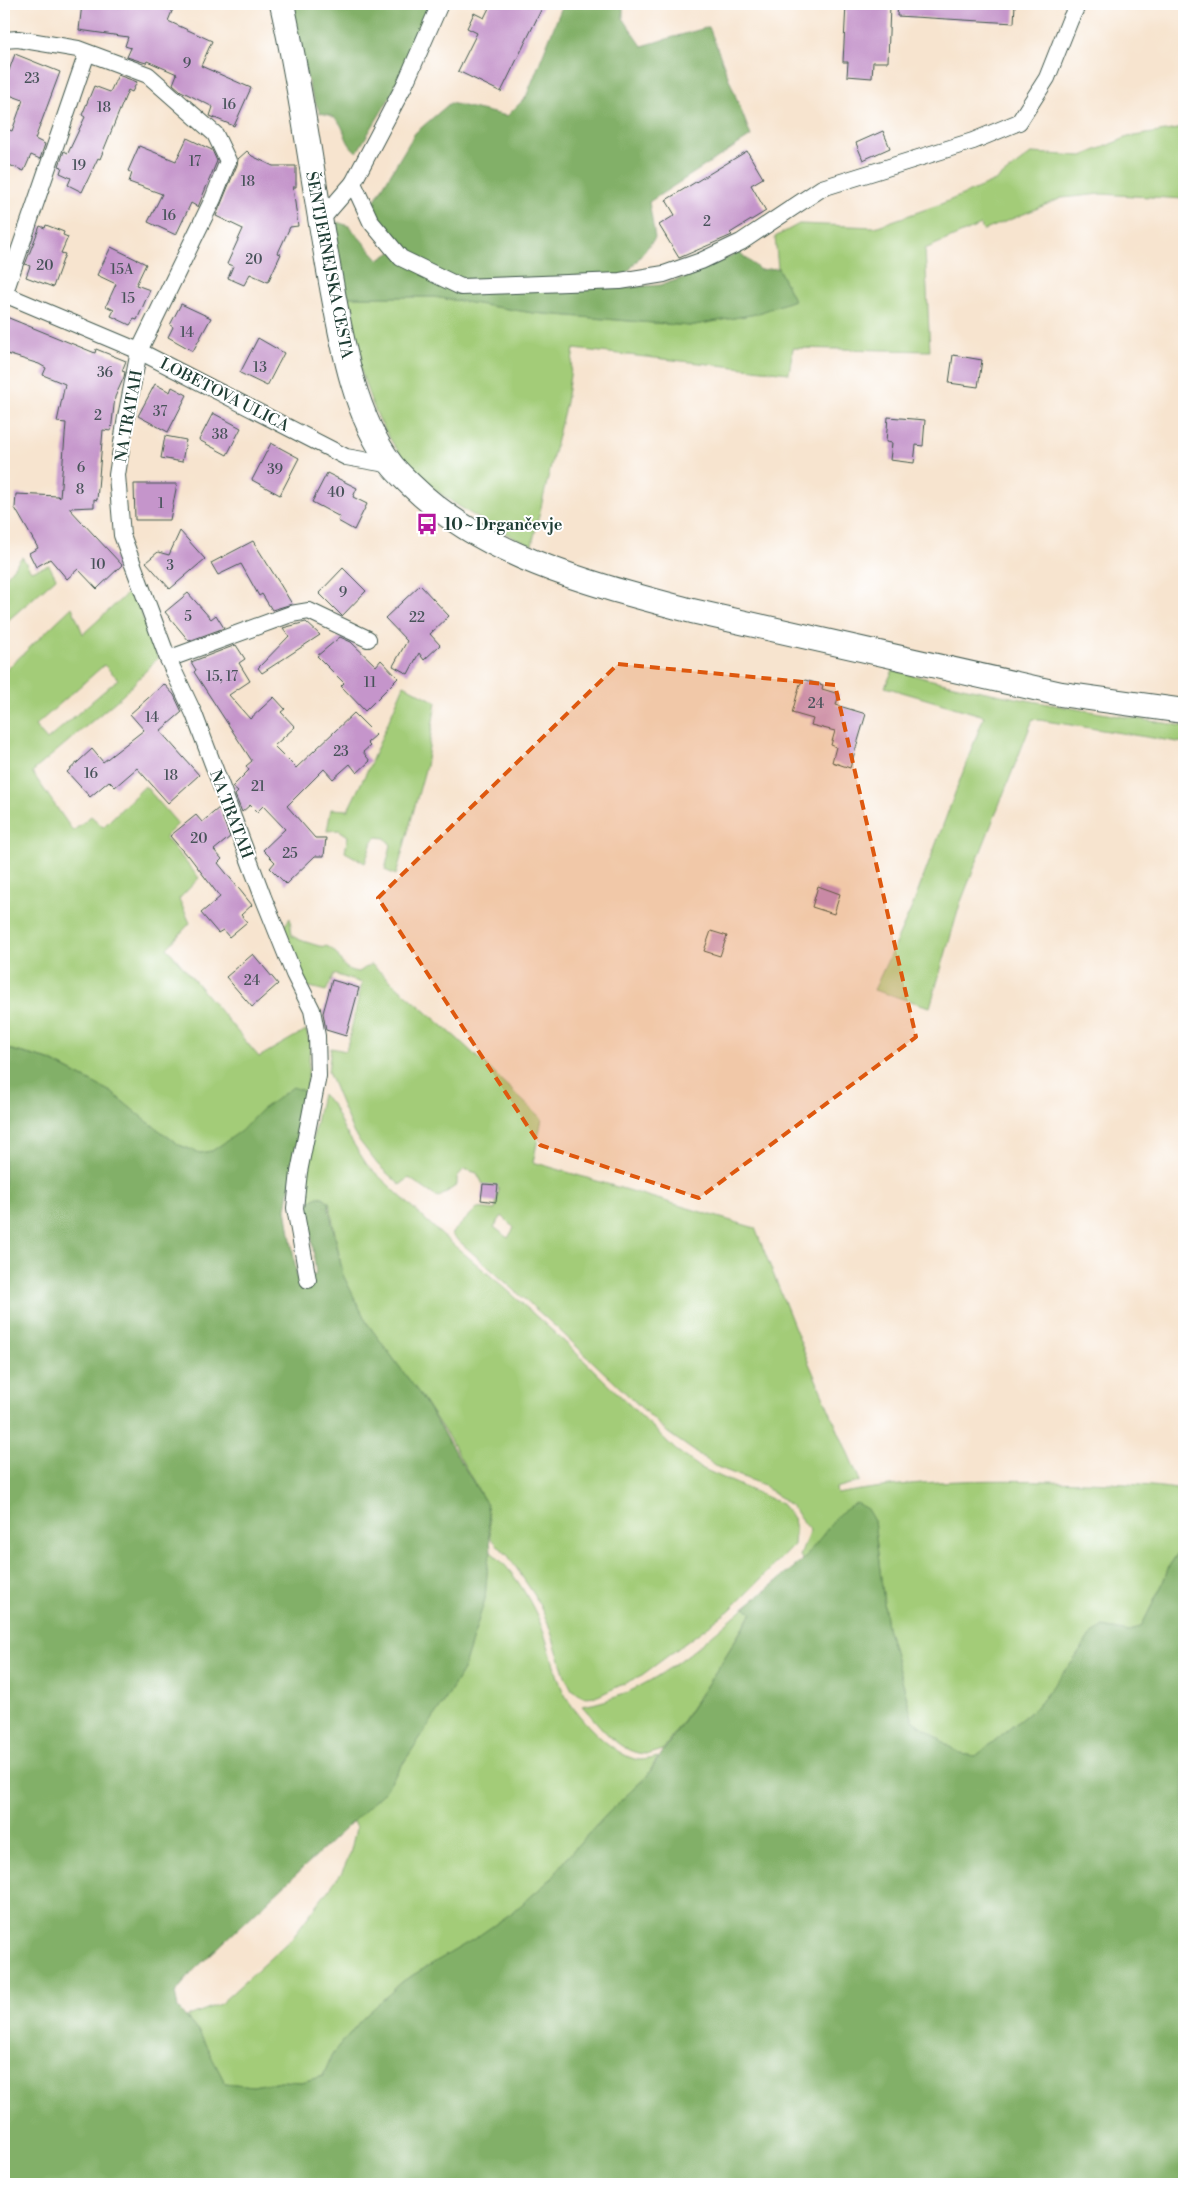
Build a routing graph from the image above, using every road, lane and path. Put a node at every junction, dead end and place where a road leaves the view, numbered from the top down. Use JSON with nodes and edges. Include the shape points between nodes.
{"nodes":[{"id":1,"x":282,"y":4,"type":"edge"},
{"id":2,"x":440,"y":4,"type":"edge"},
{"id":3,"x":1078,"y":4,"type":"edge"},
{"id":4,"x":4,"y":40,"type":"edge"},
{"id":5,"x":86,"y":52,"type":"junction"},
{"id":6,"x":353,"y":183,"type":"junction"},
{"id":7,"x":320,"y":221,"type":"junction"},
{"id":8,"x":4,"y":294,"type":"edge"},
{"id":9,"x":139,"y":351,"type":"junction"},
{"id":10,"x":392,"y":465,"type":"junction"},
{"id":11,"x":368,"y":639,"type":"dead end"},
{"id":12,"x":168,"y":659,"type":"junction"},
{"id":13,"x":1184,"y":711,"type":"edge"},
{"id":14,"x":308,"y":1280,"type":"dead end"}],
"edges":[{"from":1,"to":7,"type":"main road","name":"ŠENTJERNEJSKA CESTA","via":[[293,50]]},
{"from":2,"to":6,"type":"street","via":[[405,84]]},
{"from":3,"to":6,"type":"street","via":[[1047,78],[1019,122],[973,142],[822,188],[741,242],[664,274],[620,281],[461,287],[401,258],[371,222]]},
{"from":4,"to":5,"type":"street","via":[[18,39]]},
{"from":5,"to":8,"type":"street"},
{"from":5,"to":9,"type":"street","name":"NA TRATAH","via":[[148,75],[215,134],[228,161]]},
{"from":6,"to":7,"type":"street"},
{"from":7,"to":10,"type":"main road","name":"ŠENTJERNEJSKA CESTA","via":[[342,340],[373,436]]},
{"from":8,"to":9,"type":"street","name":"LOBETOVA ULICA"},
{"from":9,"to":10,"type":"street","name":"LOBETOVA ULICA","via":[[346,457]]},
{"from":9,"to":12,"type":"street","name":"NA TRATAH","via":[[118,475],[122,535]]},
{"from":10,"to":13,"type":"main road","name":"ŠENTJERNEJSKA CESTA","via":[[438,508],[494,544],[562,573],[634,596],[1061,694]]},
{"from":11,"to":12,"type":"street","via":[[309,611],[290,614]]},
{"from":12,"to":14,"type":"street","name":"NA TRATAH","via":[[194,714],[270,914],[312,1010],[318,1036],[318,1076],[295,1208]]}]}
